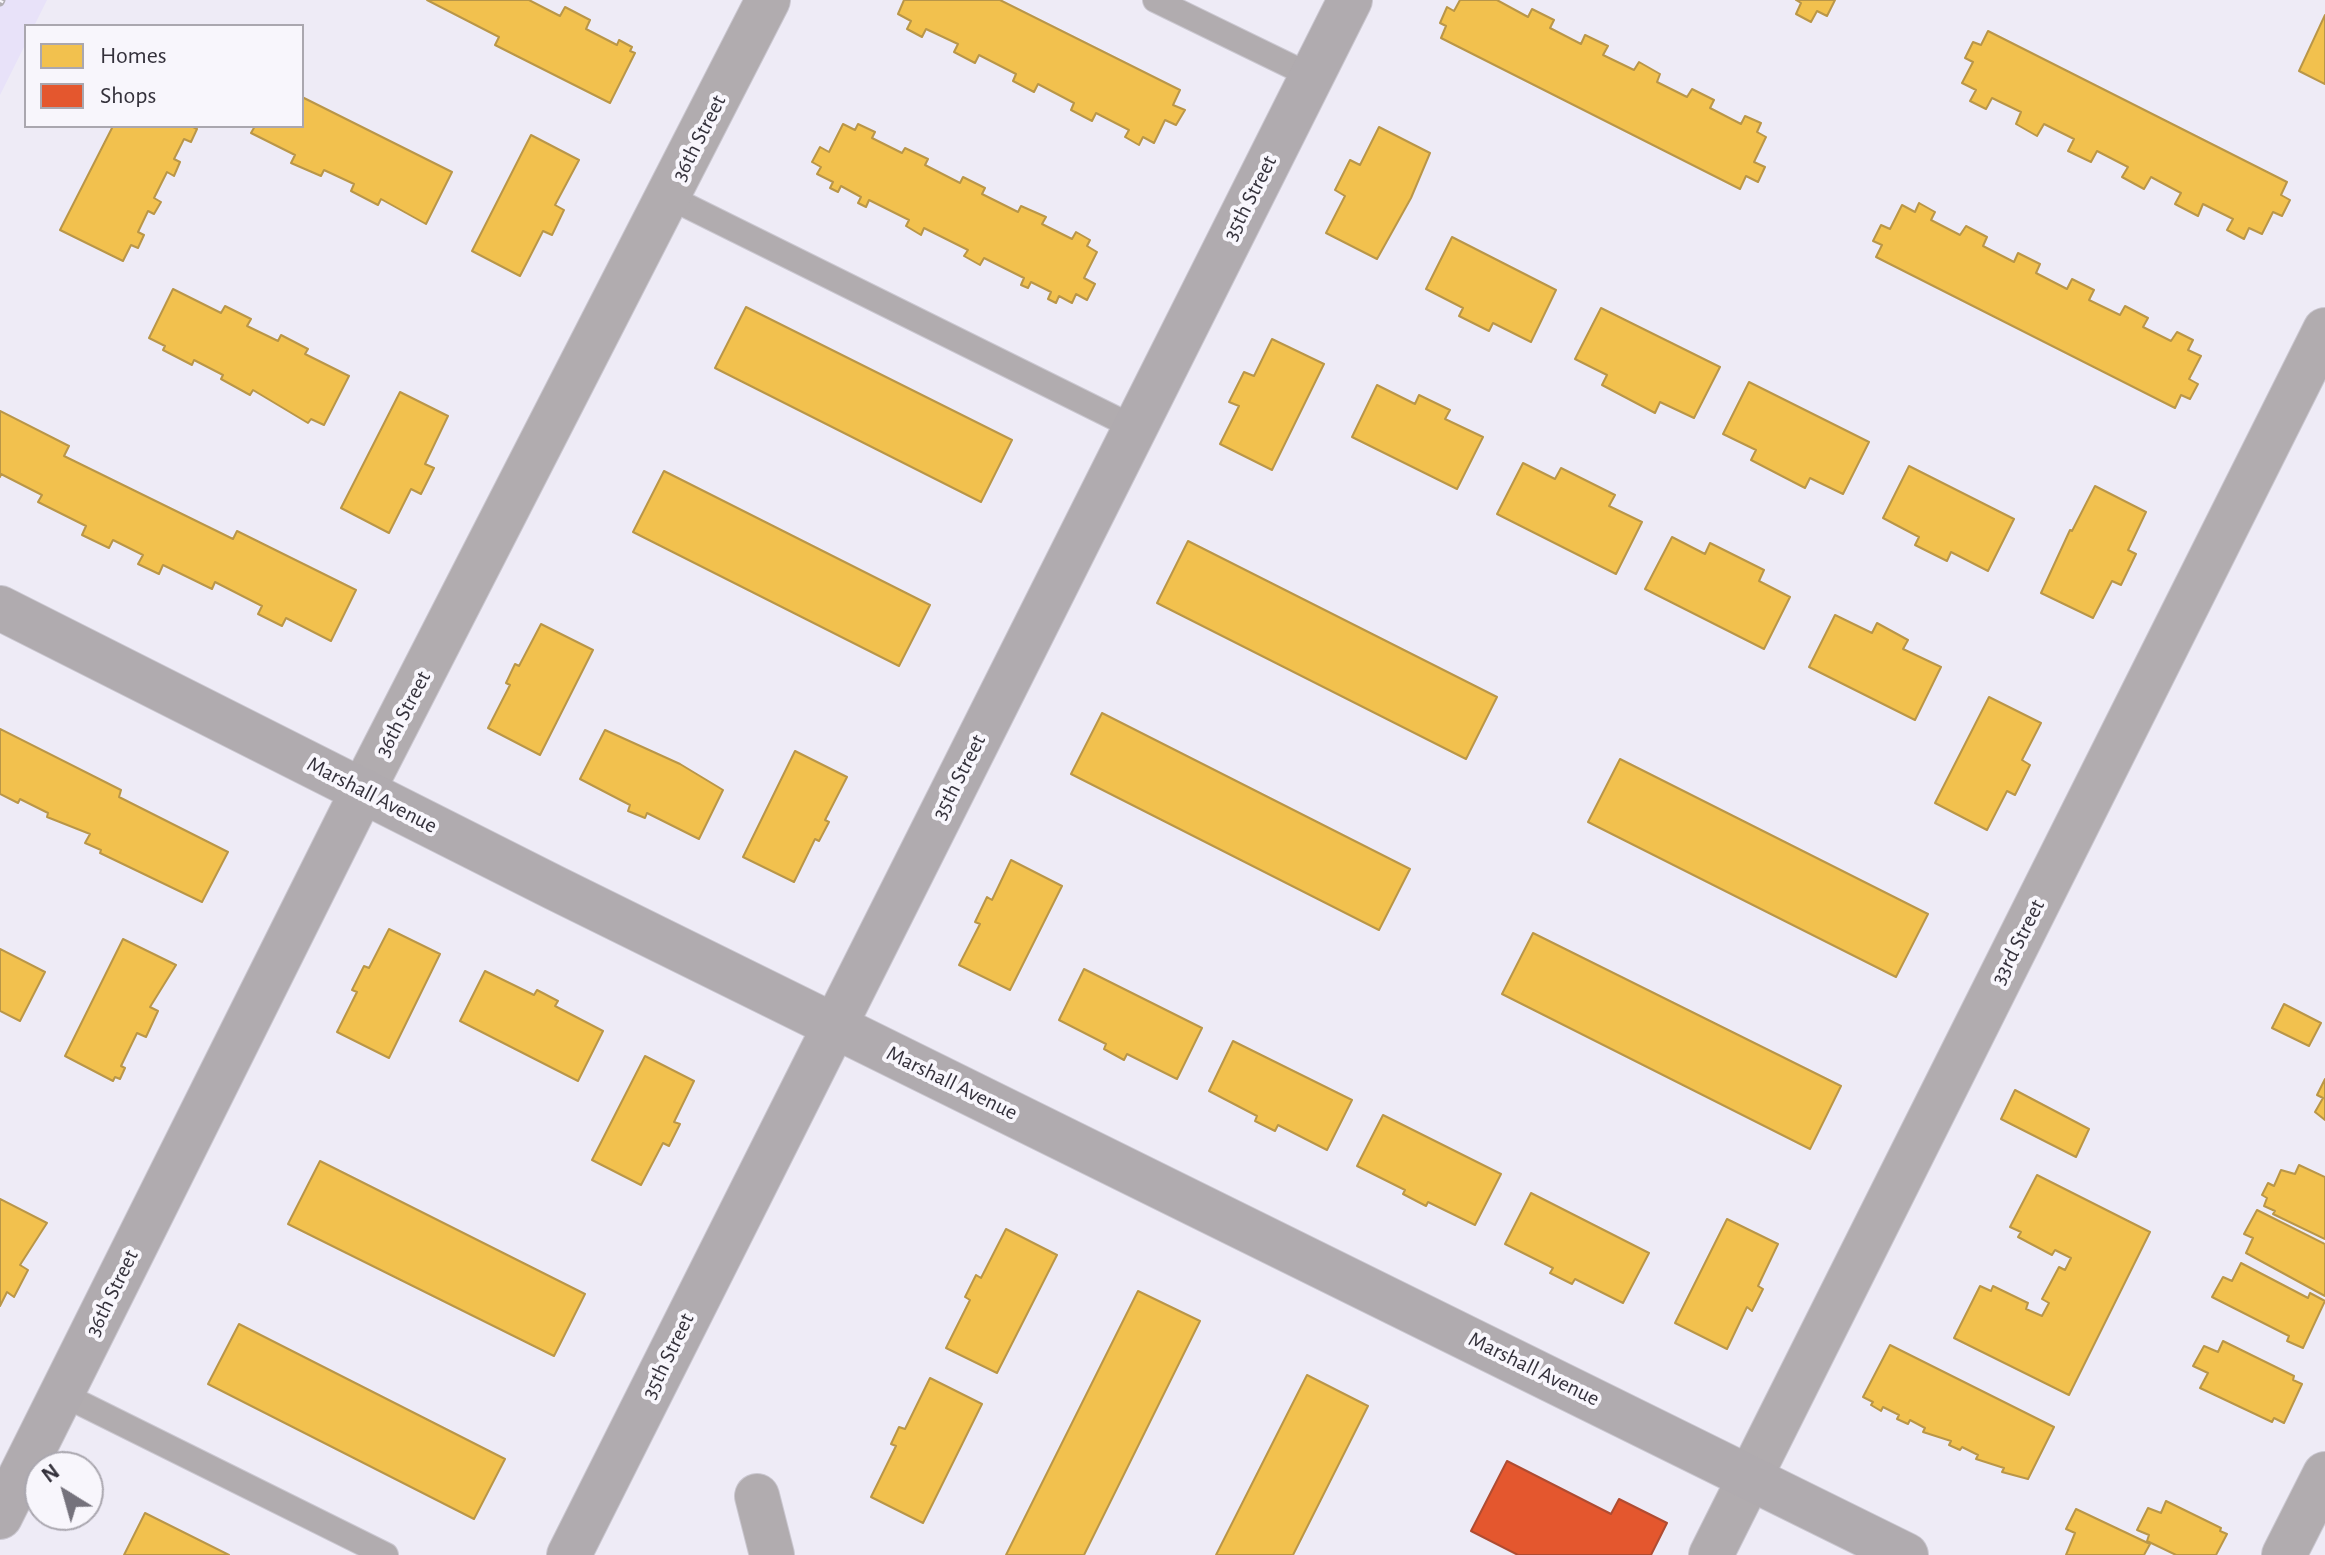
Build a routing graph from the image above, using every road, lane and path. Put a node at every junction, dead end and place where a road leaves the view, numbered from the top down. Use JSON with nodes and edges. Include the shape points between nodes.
{"nodes":[{"id":1,"x":768,"y":0,"type":"edge"},
{"id":2,"x":1155,"y":0,"type":"edge"},
{"id":3,"x":1350,"y":0,"type":"edge"},
{"id":4,"x":1311,"y":76,"type":"junction"},
{"id":5,"x":669,"y":197,"type":"junction"},
{"id":6,"x":2325,"y":330,"type":"edge"},
{"id":7,"x":1135,"y":428,"type":"junction"},
{"id":8,"x":0,"y":608,"type":"edge"},
{"id":9,"x":363,"y":790,"type":"junction"},
{"id":10,"x":835,"y":1025,"type":"junction"},
{"id":11,"x":62,"y":1394,"type":"junction"},
{"id":12,"x":2325,"y":1474,"type":"edge"},
{"id":13,"x":1751,"y":1476,"type":"junction"},
{"id":14,"x":757,"y":1496,"type":"dead end"},
{"id":15,"x":0,"y":1517,"type":"edge"},
{"id":16,"x":386,"y":1555,"type":"edge"},
{"id":17,"x":569,"y":1555,"type":"edge"},
{"id":18,"x":772,"y":1555,"type":"edge"},
{"id":19,"x":1711,"y":1555,"type":"edge"},
{"id":20,"x":1906,"y":1555,"type":"edge"},
{"id":21,"x":2284,"y":1555,"type":"edge"}],
"edges":[{"from":1,"to":5,"type":"street","name":"36th Street"},
{"from":2,"to":4,"type":"lane"},
{"from":3,"to":4,"type":"street","name":"35th Street"},
{"from":4,"to":7,"type":"street","name":"35th Street"},
{"from":5,"to":7,"type":"lane"},
{"from":5,"to":9,"type":"street","name":"36th Street"},
{"from":6,"to":13,"type":"street","name":"33rd Street"},
{"from":7,"to":10,"type":"street","name":"35th Street"},
{"from":8,"to":9,"type":"street","name":"Marshall Avenue"},
{"from":9,"to":10,"type":"street","name":"Marshall Avenue"},
{"from":9,"to":11,"type":"street","name":"36th Street"},
{"from":10,"to":13,"type":"street","name":"Marshall Avenue"},
{"from":10,"to":17,"type":"street","name":"35th Street"},
{"from":11,"to":15,"type":"street","name":"36th Street"},
{"from":11,"to":16,"type":"lane"},
{"from":12,"to":21,"type":"street"},
{"from":13,"to":19,"type":"street","name":"33rd Street"},
{"from":13,"to":20,"type":"street","name":"Marshall Avenue"},
{"from":14,"to":18,"type":"street"}]}
